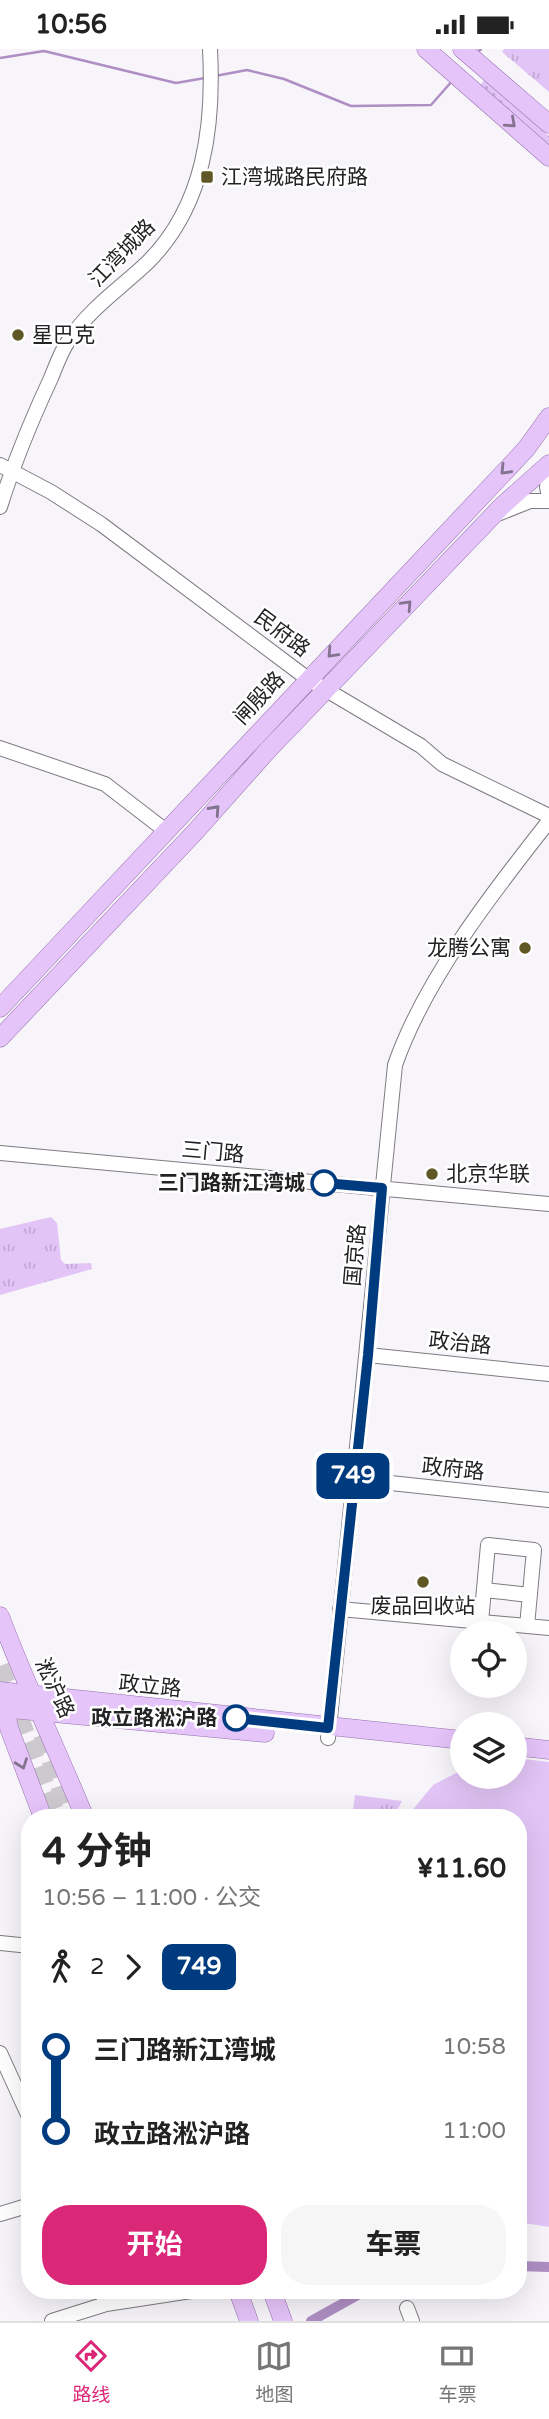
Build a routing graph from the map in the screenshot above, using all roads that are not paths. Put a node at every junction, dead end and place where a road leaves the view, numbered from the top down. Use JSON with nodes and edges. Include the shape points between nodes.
{"nodes":[{"id":1,"x":210,"y":49,"type":"edge"},
{"id":2,"x":462,"y":49,"type":"edge"},
{"id":3,"x":433,"y":55,"type":"edge"},
{"id":4,"x":549,"y":124,"type":"edge"},
{"id":5,"x":549,"y":157,"type":"edge"},
{"id":6,"x":549,"y":417,"type":"edge"},
{"id":7,"x":549,"y":464,"type":"edge"},
{"id":8,"x":6,"y":467,"type":"edge"},
{"id":9,"x":549,"y":476,"type":"edge"},
{"id":10,"x":549,"y":499,"type":"edge"},
{"id":11,"x":0,"y":507,"type":"edge"},
{"id":12,"x":489,"y":519,"type":"junction"},
{"id":13,"x":363,"y":619,"type":"junction"},
{"id":14,"x":387,"y":627,"type":"junction"},
{"id":15,"x":308,"y":679,"type":"junction"},
{"id":16,"x":326,"y":689,"type":"junction"},
{"id":17,"x":0,"y":748,"type":"edge"},
{"id":18,"x":242,"y":750,"type":"junction"},
{"id":19,"x":268,"y":750,"type":"junction"},
{"id":20,"x":549,"y":818,"type":"edge"},
{"id":21,"x":166,"y":831,"type":"junction"},
{"id":22,"x":195,"y":832,"type":"junction"},
{"id":23,"x":127,"y":872,"type":"junction"},
{"id":24,"x":0,"y":1008,"type":"edge"},
{"id":25,"x":0,"y":1016,"type":"edge"},
{"id":26,"x":1,"y":1028,"type":"edge"},
{"id":27,"x":0,"y":1038,"type":"edge"},
{"id":28,"x":0,"y":1153,"type":"edge"},
{"id":29,"x":382,"y":1188,"type":"junction"},
{"id":30,"x":549,"y":1204,"type":"edge"},
{"id":31,"x":368,"y":1355,"type":"junction"},
{"id":32,"x":549,"y":1374,"type":"edge"},
{"id":33,"x":353,"y":1479,"type":"junction"},
{"id":34,"x":549,"y":1500,"type":"edge"},
{"id":35,"x":484,"y":1590,"type":"junction"},
{"id":36,"x":530,"y":1595,"type":"junction"},
{"id":37,"x":340,"y":1609,"type":"junction"},
{"id":38,"x":0,"y":1616,"type":"edge"},
{"id":39,"x":470,"y":1621,"type":"edge"},
{"id":40,"x":481,"y":1621,"type":"edge"},
{"id":41,"x":527,"y":1626,"type":"joint"},
{"id":42,"x":549,"y":1628,"type":"edge"},
{"id":43,"x":29,"y":1695,"type":"junction"},
{"id":44,"x":2,"y":1696,"type":"edge"},
{"id":45,"x":42,"y":1712,"type":"junction"},
{"id":46,"x":328,"y":1733,"type":"junction"},
{"id":47,"x":450,"y":1739,"type":"edge"},
{"id":48,"x":527,"y":1747,"type":"edge"},
{"id":49,"x":450,"y":1748,"type":"edge"},
{"id":50,"x":549,"y":1750,"type":"edge"},
{"id":51,"x":527,"y":1756,"type":"edge"},
{"id":52,"x":549,"y":1759,"type":"edge"},
{"id":53,"x":40,"y":1809,"type":"edge"},
{"id":54,"x":81,"y":1809,"type":"edge"},
{"id":55,"x":0,"y":1943,"type":"edge"},
{"id":56,"x":21,"y":1945,"type":"edge"},
{"id":57,"x":2,"y":2061,"type":"edge"},
{"id":58,"x":21,"y":2100,"type":"edge"},
{"id":59,"x":21,"y":2207,"type":"edge"},
{"id":60,"x":0,"y":2214,"type":"edge"},
{"id":61,"x":99,"y":2299,"type":"edge"},
{"id":62,"x":239,"y":2299,"type":"edge"},
{"id":63,"x":241,"y":2299,"type":"edge"},
{"id":64,"x":275,"y":2299,"type":"edge"},
{"id":65,"x":281,"y":2317,"type":"edge"},
{"id":66,"x":52,"y":2321,"type":"edge"},
{"id":67,"x":242,"y":2321,"type":"edge"},
{"id":68,"x":249,"y":2321,"type":"edge"}],
"edges":[{"from":1,"to":8,"type":"street","name":"江湾城路","via":[[211,124],[181,218],[150,259],[69,340]]},
{"from":2,"to":4,"type":"main road"},
{"from":3,"to":5,"type":"main road","one_way":true},
{"from":6,"to":13,"type":"main road","name":"闸殷路","one_way":true,"via":[[526,449]]},
{"from":7,"to":12,"type":"main road","name":"闸殷路"},
{"from":8,"to":11,"type":"street","name":"江湾城路"},
{"from":8,"to":15,"type":"street","name":"民府路","via":[[101,524]]},
{"from":9,"to":10,"type":"street"},
{"from":10,"to":12,"type":"street","via":[[523,503]]},
{"from":14,"to":12,"type":"main road","name":"闸殷路","one_way":true},
{"from":13,"to":14,"type":"main road","via":[[363,632],[369,635]]},
{"from":13,"to":15,"type":"main road","name":"闸殷路","one_way":true},
{"from":14,"to":16,"type":"main road","name":"闸殷路"},
{"from":15,"to":16,"type":"street","name":"民府路"},
{"from":15,"to":18,"type":"main road","name":"闸殷路"},
{"from":16,"to":19,"type":"main road","name":"闸殷路"},
{"from":16,"to":20,"type":"street","name":"民府路","via":[[421,745],[443,764]]},
{"from":17,"to":21,"type":"street","via":[[105,784]]},
{"from":18,"to":19,"type":"main road","via":[[262,735],[270,740]]},
{"from":18,"to":21,"type":"main road","name":"闸殷路"},
{"from":22,"to":19,"type":"main road","name":"闸殷路","one_way":true},
{"from":20,"to":29,"type":"street","name":"国京路","via":[[496,888],[408,1027],[393,1075]]},
{"from":21,"to":23,"type":"main road","name":"闸殷路"},
{"from":22,"to":26,"type":"main road","via":[[124,898]]},
{"from":22,"to":27,"type":"main road","name":"闸殷路"},
{"from":23,"to":24,"type":"main road","name":"闸殷路"},
{"from":23,"to":25,"type":"main road","via":[[71,941]]},
{"from":28,"to":29,"type":"street","name":"三门路"},
{"from":29,"to":30,"type":"street","name":"三门路"},
{"from":29,"to":31,"type":"street","name":"国京路"},
{"from":31,"to":32,"type":"street","name":"政治路"},
{"from":31,"to":33,"type":"street","name":"国京路"},
{"from":33,"to":34,"type":"street","name":"政府路"},
{"from":33,"to":37,"type":"street","name":"国京路"},
{"from":35,"to":36,"type":"street"},
{"from":35,"to":36,"type":"street","via":[[488,1545],[534,1550]]},
{"from":35,"to":40,"type":"street"},
{"from":36,"to":41,"type":"street"},
{"from":37,"to":39,"type":"street"},
{"from":37,"to":46,"type":"street","name":"国京路"},
{"from":38,"to":43,"type":"main road","name":"淞沪路"},
{"from":41,"to":42,"type":"street"},
{"from":43,"to":44,"type":"main road","name":"政立路"},
{"from":43,"to":45,"type":"main road","name":"淞沪路"},
{"from":43,"to":46,"type":"main road","name":"政立路"},
{"from":44,"to":45,"type":"main road","name":"政立路"},
{"from":44,"to":53,"type":"main road","one_way":true},
{"from":45,"to":46,"type":"main road","name":"政立路"},
{"from":45,"to":54,"type":"main road","name":"淞沪路"},
{"from":46,"to":47,"type":"main road","name":"政立路"},
{"from":46,"to":49,"type":"main road","name":"政立路"},
{"from":48,"to":50,"type":"main road"},
{"from":51,"to":52,"type":"main road"},
{"from":55,"to":56,"type":"street"},
{"from":57,"to":58,"type":"street"},
{"from":59,"to":60,"type":"street"},
{"from":61,"to":66,"type":"street"},
{"from":62,"to":67,"type":"main road"},
{"from":63,"to":68,"type":"main road"},
{"from":64,"to":65,"type":"main road"}]}
